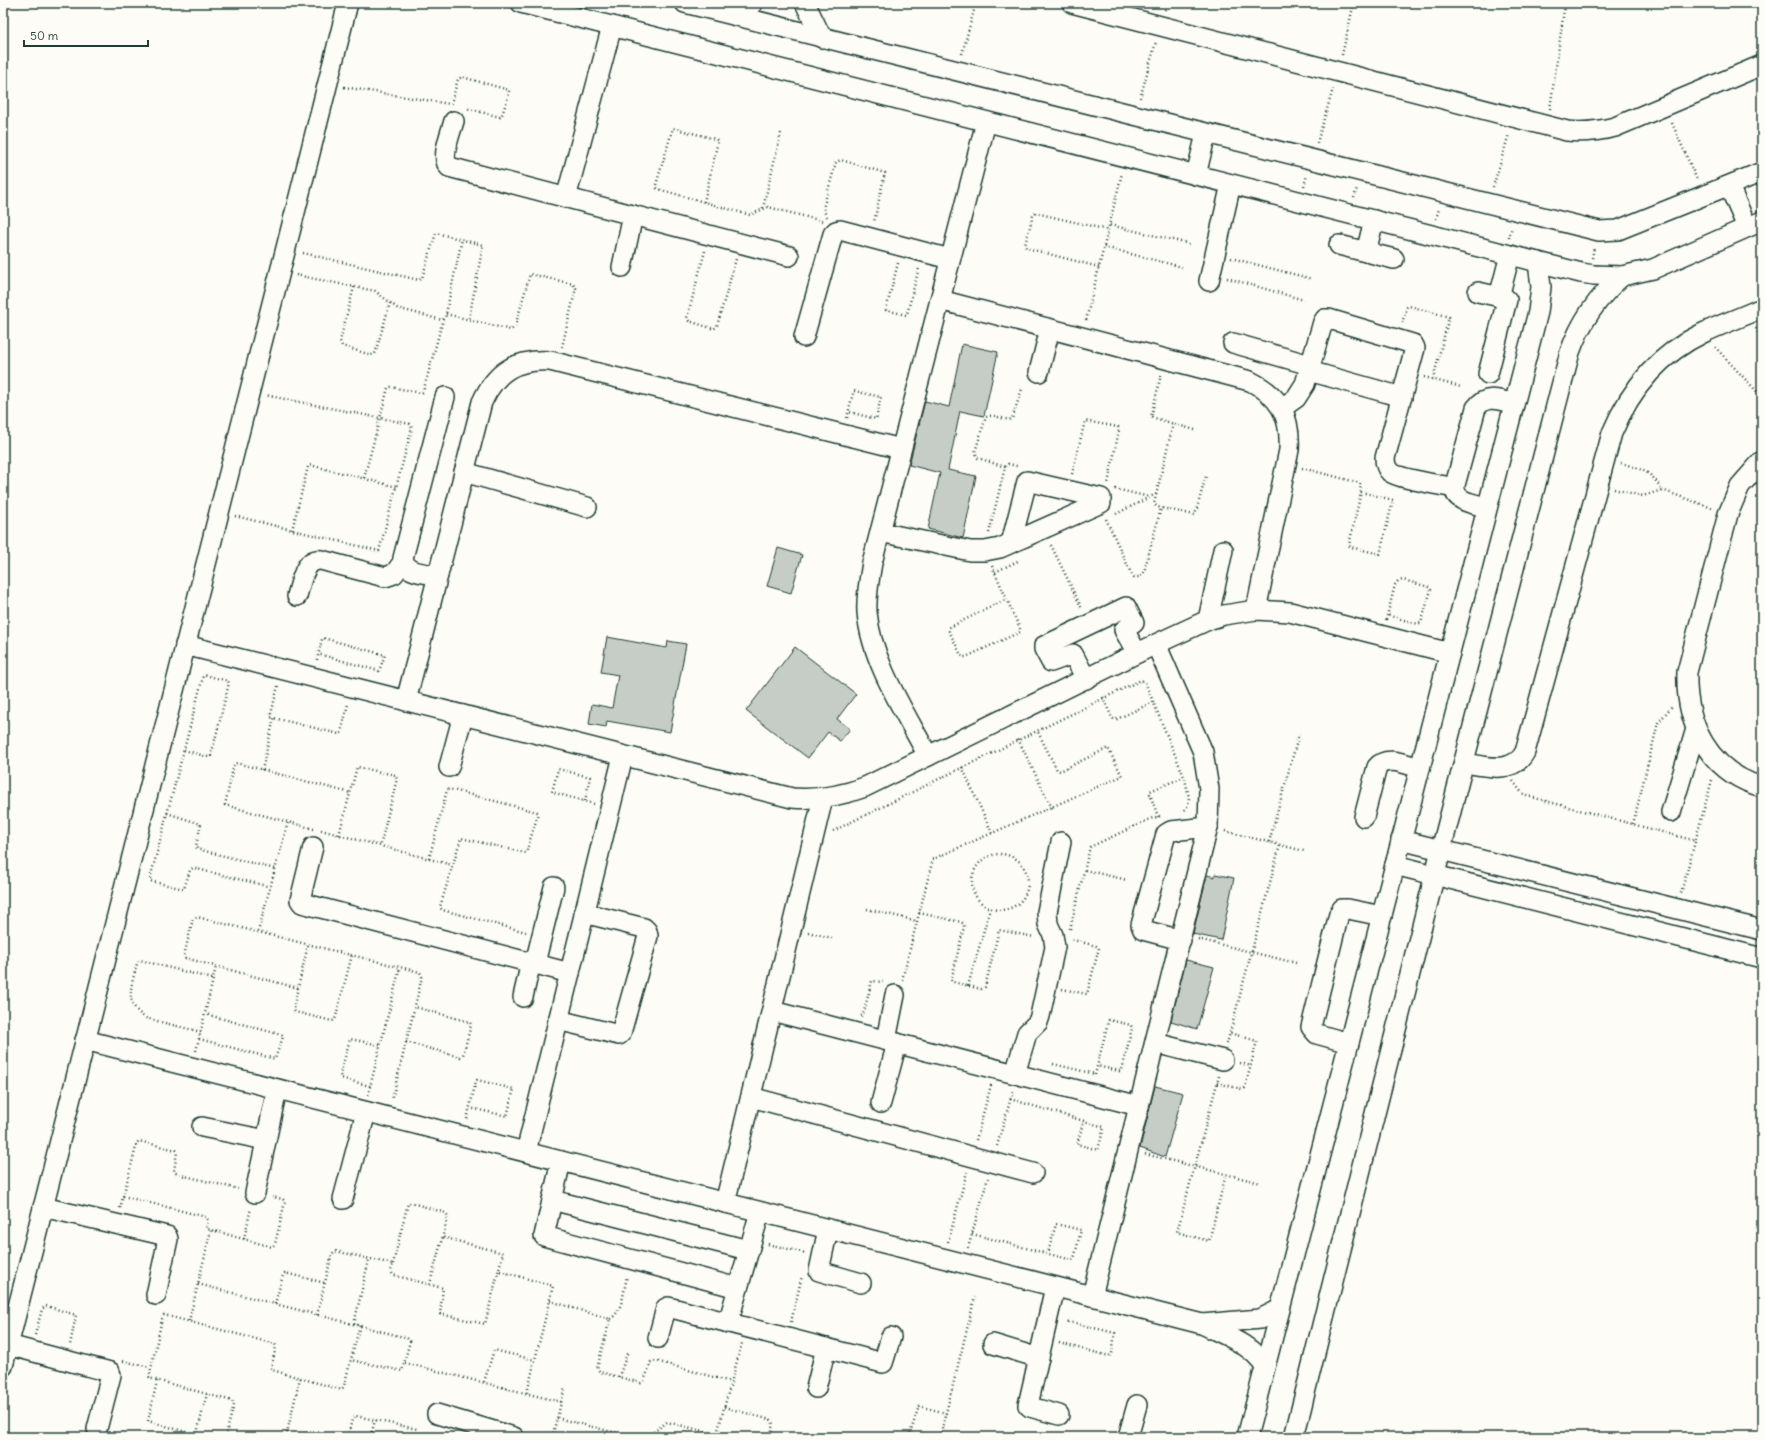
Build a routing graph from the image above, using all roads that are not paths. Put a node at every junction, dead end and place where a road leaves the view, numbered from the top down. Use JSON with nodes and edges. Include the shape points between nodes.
{"nodes":[{"id":1,"x":348,"y":3,"type":"edge"},
{"id":2,"x":521,"y":3,"type":"edge"},
{"id":3,"x":685,"y":3,"type":"edge"},
{"id":4,"x":753,"y":3,"type":"edge"},
{"id":5,"x":805,"y":3,"type":"edge"},
{"id":6,"x":1072,"y":3,"type":"edge"},
{"id":7,"x":544,"y":6,"type":"edge"},
{"id":8,"x":736,"y":16,"type":"junction"},
{"id":9,"x":612,"y":26,"type":"junction"},
{"id":10,"x":822,"y":38,"type":"junction"},
{"id":11,"x":1762,"y":65,"type":"edge"},
{"id":12,"x":456,"y":109,"type":"road end"},
{"id":13,"x":986,"y":122,"type":"junction"},
{"id":14,"x":1206,"y":134,"type":"junction"},
{"id":15,"x":1762,"y":172,"type":"edge"},
{"id":16,"x":1196,"y":175,"type":"junction"},
{"id":17,"x":1231,"y":184,"type":"junction"},
{"id":18,"x":1729,"y":186,"type":"junction"},
{"id":19,"x":566,"y":198,"type":"junction"},
{"id":20,"x":633,"y":215,"type":"junction"},
{"id":21,"x":1374,"y":220,"type":"junction"},
{"id":22,"x":1754,"y":224,"type":"edge"},
{"id":23,"x":1339,"y":245,"type":"dead end"},
{"id":24,"x":1366,"y":252,"type":"junction"},
{"id":25,"x":1508,"y":255,"type":"junction"},
{"id":26,"x":789,"y":256,"type":"dead end"},
{"id":27,"x":950,"y":259,"type":"junction"},
{"id":28,"x":1394,"y":259,"type":"dead end"},
{"id":29,"x":1538,"y":262,"type":"junction"},
{"id":30,"x":622,"y":267,"type":"dead end"},
{"id":31,"x":1622,"y":276,"type":"junction"},
{"id":32,"x":1210,"y":277,"type":"road end"},
{"id":33,"x":1478,"y":292,"type":"dead end"},
{"id":34,"x":1499,"y":297,"type":"junction"},
{"id":35,"x":940,"y":300,"type":"junction"},
{"id":36,"x":1762,"y":308,"type":"edge"},
{"id":37,"x":1050,"y":329,"type":"junction"},
{"id":38,"x":804,"y":337,"type":"dead end"},
{"id":39,"x":1233,"y":343,"type":"dead end"},
{"id":40,"x":1310,"y":368,"type":"junction"},
{"id":41,"x":1038,"y":372,"type":"dead end"},
{"id":42,"x":1488,"y":374,"type":"dead end"},
{"id":43,"x":445,"y":397,"type":"dead end"},
{"id":44,"x":1402,"y":397,"type":"junction"},
{"id":45,"x":1514,"y":404,"type":"junction"},
{"id":46,"x":1282,"y":408,"type":"junction"},
{"id":47,"x":901,"y":449,"type":"junction"},
{"id":48,"x":1762,"y":461,"type":"edge"},
{"id":49,"x":464,"y":472,"type":"junction"},
{"id":50,"x":1454,"y":488,"type":"junction"},
{"id":51,"x":587,"y":507,"type":"dead end"},
{"id":52,"x":1488,"y":507,"type":"junction"},
{"id":53,"x":880,"y":532,"type":"junction"},
{"id":54,"x":1011,"y":543,"type":"junction"},
{"id":55,"x":1223,"y":550,"type":"dead end"},
{"id":56,"x":403,"y":562,"type":"junction"},
{"id":57,"x":438,"y":575,"type":"junction"},
{"id":58,"x":297,"y":596,"type":"dead end"},
{"id":59,"x":1256,"y":610,"type":"junction"},
{"id":60,"x":1208,"y":620,"type":"junction"},
{"id":61,"x":1156,"y":644,"type":"junction"},
{"id":62,"x":185,"y":646,"type":"junction"},
{"id":63,"x":1450,"y":653,"type":"junction"},
{"id":64,"x":1137,"y":654,"type":"junction"},
{"id":65,"x":1086,"y":678,"type":"junction"},
{"id":66,"x":406,"y":701,"type":"junction"},
{"id":67,"x":463,"y":715,"type":"junction"},
{"id":68,"x":1696,"y":729,"type":"junction"},
{"id":69,"x":623,"y":756,"type":"junction"},
{"id":70,"x":928,"y":756,"type":"junction"},
{"id":71,"x":1464,"y":763,"type":"junction"},
{"id":72,"x":450,"y":767,"type":"dead end"},
{"id":73,"x":1420,"y":768,"type":"junction"},
{"id":74,"x":1762,"y":786,"type":"edge"},
{"id":75,"x":823,"y":798,"type":"junction"},
{"id":76,"x":1671,"y":812,"type":"dead end"},
{"id":77,"x":1364,"y":817,"type":"dead end"},
{"id":78,"x":1208,"y":827,"type":"junction"},
{"id":79,"x":1401,"y":840,"type":"junction"},
{"id":80,"x":1061,"y":842,"type":"dead end"},
{"id":81,"x":313,"y":847,"type":"dead end"},
{"id":82,"x":1441,"y":850,"type":"junction"},
{"id":83,"x":1395,"y":865,"type":"junction"},
{"id":84,"x":1435,"y":875,"type":"junction"},
{"id":85,"x":554,"y":887,"type":"dead end"},
{"id":86,"x":584,"y":913,"type":"junction"},
{"id":87,"x":1382,"y":916,"type":"junction"},
{"id":88,"x":1762,"y":930,"type":"edge"},
{"id":89,"x":1181,"y":937,"type":"junction"},
{"id":90,"x":1762,"y":958,"type":"edge"},
{"id":91,"x":533,"y":963,"type":"junction"},
{"id":92,"x":570,"y":973,"type":"junction"},
{"id":93,"x":894,"y":988,"type":"road end"},
{"id":94,"x":523,"y":996,"type":"dead end"},
{"id":95,"x":772,"y":1011,"type":"junction"},
{"id":96,"x":558,"y":1020,"type":"junction"},
{"id":97,"x":85,"y":1040,"type":"junction"},
{"id":98,"x":892,"y":1042,"type":"junction"},
{"id":99,"x":1155,"y":1042,"type":"junction"},
{"id":100,"x":1349,"y":1043,"type":"junction"},
{"id":101,"x":1223,"y":1060,"type":"dead end"},
{"id":102,"x":1015,"y":1074,"type":"junction"},
{"id":103,"x":277,"y":1089,"type":"junction"},
{"id":104,"x":751,"y":1097,"type":"junction"},
{"id":105,"x":881,"y":1103,"type":"dead end"},
{"id":106,"x":1139,"y":1106,"type":"junction"},
{"id":107,"x":365,"y":1111,"type":"junction"},
{"id":108,"x":202,"y":1127,"type":"dead end"},
{"id":109,"x":266,"y":1140,"type":"junction"},
{"id":110,"x":526,"y":1152,"type":"junction"},
{"id":111,"x":561,"y":1161,"type":"junction"},
{"id":112,"x":1032,"y":1173,"type":"dead end"},
{"id":113,"x":255,"y":1192,"type":"road end"},
{"id":114,"x":343,"y":1199,"type":"dead end"},
{"id":115,"x":552,"y":1200,"type":"junction"},
{"id":116,"x":725,"y":1203,"type":"junction"},
{"id":117,"x":43,"y":1207,"type":"junction"},
{"id":118,"x":760,"y":1212,"type":"junction"},
{"id":119,"x":828,"y":1229,"type":"junction"},
{"id":120,"x":748,"y":1250,"type":"junction"},
{"id":121,"x":861,"y":1283,"type":"dead end"},
{"id":122,"x":1055,"y":1287,"type":"junction"},
{"id":123,"x":738,"y":1288,"type":"junction"},
{"id":124,"x":156,"y":1295,"type":"dead end"},
{"id":125,"x":1092,"y":1296,"type":"junction"},
{"id":126,"x":1280,"y":1309,"type":"junction"},
{"id":127,"x":728,"y":1322,"type":"junction"},
{"id":128,"x":1202,"y":1324,"type":"junction"},
{"id":129,"x":891,"y":1337,"type":"dead end"},
{"id":130,"x":658,"y":1338,"type":"dead end"},
{"id":131,"x":993,"y":1344,"type":"dead end"},
{"id":132,"x":8,"y":1345,"type":"junction"},
{"id":133,"x":826,"y":1348,"type":"junction"},
{"id":134,"x":1039,"y":1358,"type":"junction"},
{"id":135,"x":3,"y":1366,"type":"edge"},
{"id":136,"x":1265,"y":1366,"type":"junction"},
{"id":137,"x":816,"y":1388,"type":"dead end"},
{"id":138,"x":1137,"y":1405,"type":"dead end"},
{"id":139,"x":437,"y":1414,"type":"dead end"},
{"id":140,"x":1059,"y":1415,"type":"dead end"},
{"id":141,"x":97,"y":1429,"type":"dead end"},
{"id":142,"x":514,"y":1437,"type":"edge"},
{"id":143,"x":1128,"y":1437,"type":"edge"},
{"id":144,"x":1247,"y":1437,"type":"edge"},
{"id":145,"x":1294,"y":1437,"type":"edge"}],
"edges":[{"from":1,"to":62,"type":"street"},
{"from":2,"to":7,"type":"street"},
{"from":3,"to":8,"type":"street"},
{"from":4,"to":8,"type":"street"},
{"from":5,"to":10,"type":"street"},
{"from":6,"to":11,"type":"street","via":[[1579,132],[1615,127]]},
{"from":7,"to":9,"type":"street"},
{"from":8,"to":10,"type":"street"},
{"from":9,"to":13,"type":"street"},
{"from":9,"to":19,"type":"street"},
{"from":10,"to":14,"type":"street"},
{"from":12,"to":19,"type":"street","via":[[444,157],[449,167]]},
{"from":13,"to":16,"type":"street"},
{"from":13,"to":27,"type":"street"},
{"from":14,"to":16,"type":"street"},
{"from":14,"to":18,"type":"street","via":[[1599,231],[1618,230]]},
{"from":15,"to":18,"type":"street"},
{"from":16,"to":17,"type":"street"},
{"from":17,"to":21,"type":"street"},
{"from":17,"to":32,"type":"street"},
{"from":18,"to":22,"type":"street"},
{"from":19,"to":20,"type":"street"},
{"from":20,"to":26,"type":"street"},
{"from":20,"to":30,"type":"street"},
{"from":21,"to":24,"type":"street"},
{"from":21,"to":25,"type":"street"},
{"from":22,"to":31,"type":"street","via":[[1661,266]]},
{"from":23,"to":24,"type":"street"},
{"from":24,"to":28,"type":"street"},
{"from":25,"to":29,"type":"street"},
{"from":25,"to":34,"type":"street"},
{"from":27,"to":35,"type":"street"},
{"from":27,"to":38,"type":"street","via":[[834,227]]},
{"from":29,"to":31,"type":"street","via":[[1587,274]]},
{"from":29,"to":45,"type":"street","via":[[1541,300]]},
{"from":31,"to":71,"type":"street","via":[[1590,310],[1570,352]]},
{"from":33,"to":34,"type":"street"},
{"from":34,"to":42,"type":"street","via":[[1507,300]]},
{"from":35,"to":37,"type":"street"},
{"from":35,"to":47,"type":"street"},
{"from":36,"to":71,"type":"street","via":[[1702,334],[1669,354],[1641,382],[1612,433],[1525,752],[1519,761],[1504,767]]},
{"from":37,"to":41,"type":"street"},
{"from":37,"to":46,"type":"street","via":[[1250,381],[1268,392]]},
{"from":39,"to":40,"type":"street"},
{"from":40,"to":44,"type":"street"},
{"from":40,"to":44,"type":"street","via":[[1325,319],[1397,339],[1415,346]]},
{"from":40,"to":46,"type":"street","via":[[1301,392]]},
{"from":43,"to":56,"type":"street"},
{"from":44,"to":50,"type":"street","via":[[1385,458],[1387,468],[1395,475]]},
{"from":45,"to":50,"type":"street","via":[[1490,398],[1480,401]]},
{"from":45,"to":52,"type":"street"},
{"from":46,"to":59,"type":"street","via":[[1288,421],[1290,435]]},
{"from":47,"to":49,"type":"street","via":[[558,363],[535,360],[508,369],[488,389],[482,402]]},
{"from":47,"to":53,"type":"street"},
{"from":48,"to":68,"type":"street","via":[[1740,486],[1728,514],[1687,672],[1686,692],[1689,711]]},
{"from":49,"to":51,"type":"street"},
{"from":49,"to":57,"type":"street"},
{"from":50,"to":52,"type":"street","via":[[1460,498]]},
{"from":52,"to":63,"type":"street"},
{"from":53,"to":54,"type":"street","via":[[970,551],[985,551]]},
{"from":53,"to":70,"type":"street","via":[[867,587],[870,636],[877,659]]},
{"from":54,"to":54,"type":"street","via":[[1101,503],[1101,498],[1027,481]]},
{"from":55,"to":60,"type":"street"},
{"from":56,"to":57,"type":"street","via":[[410,570]]},
{"from":56,"to":58,"type":"street","via":[[394,574],[385,577],[320,560],[313,561],[307,566]]},
{"from":57,"to":66,"type":"street"},
{"from":59,"to":60,"type":"street"},
{"from":59,"to":63,"type":"street","via":[[1290,612]]},
{"from":60,"to":61,"type":"street"},
{"from":61,"to":64,"type":"street"},
{"from":61,"to":78,"type":"street","via":[[1203,752],[1210,789]]},
{"from":62,"to":66,"type":"street"},
{"from":62,"to":97,"type":"street"},
{"from":63,"to":73,"type":"street"},
{"from":64,"to":65,"type":"street"},
{"from":64,"to":65,"type":"street","via":[[1124,630],[1134,623],[1126,607],[1045,646],[1051,662],[1073,654]]},
{"from":65,"to":70,"type":"street"},
{"from":66,"to":67,"type":"street"},
{"from":67,"to":69,"type":"street"},
{"from":67,"to":72,"type":"street"},
{"from":68,"to":74,"type":"street","via":[[1705,746],[1732,774]]},
{"from":68,"to":76,"type":"street"},
{"from":69,"to":75,"type":"street","via":[[792,798]]},
{"from":69,"to":86,"type":"street"},
{"from":70,"to":75,"type":"street","via":[[865,787]]},
{"from":71,"to":82,"type":"street"},
{"from":73,"to":77,"type":"street","via":[[1390,761],[1380,763]]},
{"from":73,"to":79,"type":"street"},
{"from":75,"to":95,"type":"street"},
{"from":78,"to":89,"type":"street"},
{"from":78,"to":89,"type":"street","via":[[1170,831],[1166,834],[1141,925],[1143,930]]},
{"from":79,"to":82,"type":"street"},
{"from":79,"to":83,"type":"street"},
{"from":80,"to":102,"type":"street","via":[[1047,912],[1048,924],[1064,939],[1054,953],[1039,1019],[1027,1033]]},
{"from":81,"to":91,"type":"street","via":[[300,898],[302,903]]},
{"from":82,"to":84,"type":"street"},
{"from":82,"to":88,"type":"street"},
{"from":83,"to":84,"type":"street"},
{"from":83,"to":87,"type":"street"},
{"from":84,"to":90,"type":"street"},
{"from":84,"to":145,"type":"street"},
{"from":85,"to":91,"type":"street"},
{"from":86,"to":92,"type":"street"},
{"from":86,"to":96,"type":"street","via":[[644,928],[648,936],[621,1033]]},
{"from":87,"to":100,"type":"street"},
{"from":87,"to":100,"type":"street","via":[[1348,909],[1342,910],[1339,914],[1311,1027],[1317,1034]]},
{"from":89,"to":99,"type":"street"},
{"from":91,"to":92,"type":"street"},
{"from":91,"to":94,"type":"street"},
{"from":92,"to":96,"type":"street"},
{"from":93,"to":98,"type":"street"},
{"from":95,"to":98,"type":"street"},
{"from":95,"to":104,"type":"street"},
{"from":96,"to":110,"type":"street"},
{"from":97,"to":103,"type":"street"},
{"from":97,"to":117,"type":"street"},
{"from":98,"to":102,"type":"street"},
{"from":98,"to":105,"type":"street"},
{"from":99,"to":101,"type":"street"},
{"from":99,"to":106,"type":"street"},
{"from":100,"to":126,"type":"street"},
{"from":102,"to":106,"type":"street"},
{"from":103,"to":107,"type":"street"},
{"from":103,"to":109,"type":"street"},
{"from":104,"to":112,"type":"street"},
{"from":104,"to":116,"type":"street"},
{"from":106,"to":125,"type":"street"},
{"from":107,"to":110,"type":"street"},
{"from":107,"to":114,"type":"street"},
{"from":108,"to":109,"type":"street"},
{"from":109,"to":113,"type":"street"},
{"from":110,"to":111,"type":"street"},
{"from":111,"to":115,"type":"street"},
{"from":111,"to":116,"type":"street"},
{"from":115,"to":120,"type":"street"},
{"from":115,"to":123,"type":"street","via":[[544,1236]]},
{"from":116,"to":118,"type":"street"},
{"from":117,"to":124,"type":"street","via":[[168,1237]]},
{"from":117,"to":132,"type":"street"},
{"from":118,"to":119,"type":"street"},
{"from":118,"to":120,"type":"street"},
{"from":119,"to":121,"type":"street","via":[[819,1271]]},
{"from":119,"to":122,"type":"street"},
{"from":120,"to":123,"type":"street"},
{"from":122,"to":125,"type":"street"},
{"from":122,"to":134,"type":"street"},
{"from":123,"to":127,"type":"street"},
{"from":125,"to":128,"type":"street"},
{"from":126,"to":128,"type":"street","via":[[1254,1320]]},
{"from":126,"to":136,"type":"street"},
{"from":127,"to":130,"type":"street","via":[[667,1307]]},
{"from":127,"to":133,"type":"street"},
{"from":128,"to":136,"type":"street","via":[[1246,1347],[1260,1358]]},
{"from":129,"to":133,"type":"street","via":[[884,1363]]},
{"from":131,"to":134,"type":"street"},
{"from":132,"to":135,"type":"street"},
{"from":132,"to":141,"type":"street","via":[[111,1373]]},
{"from":133,"to":137,"type":"street"},
{"from":134,"to":140,"type":"street","via":[[1028,1405]]},
{"from":136,"to":144,"type":"street"},
{"from":138,"to":143,"type":"street"},
{"from":139,"to":142,"type":"street"}]}
